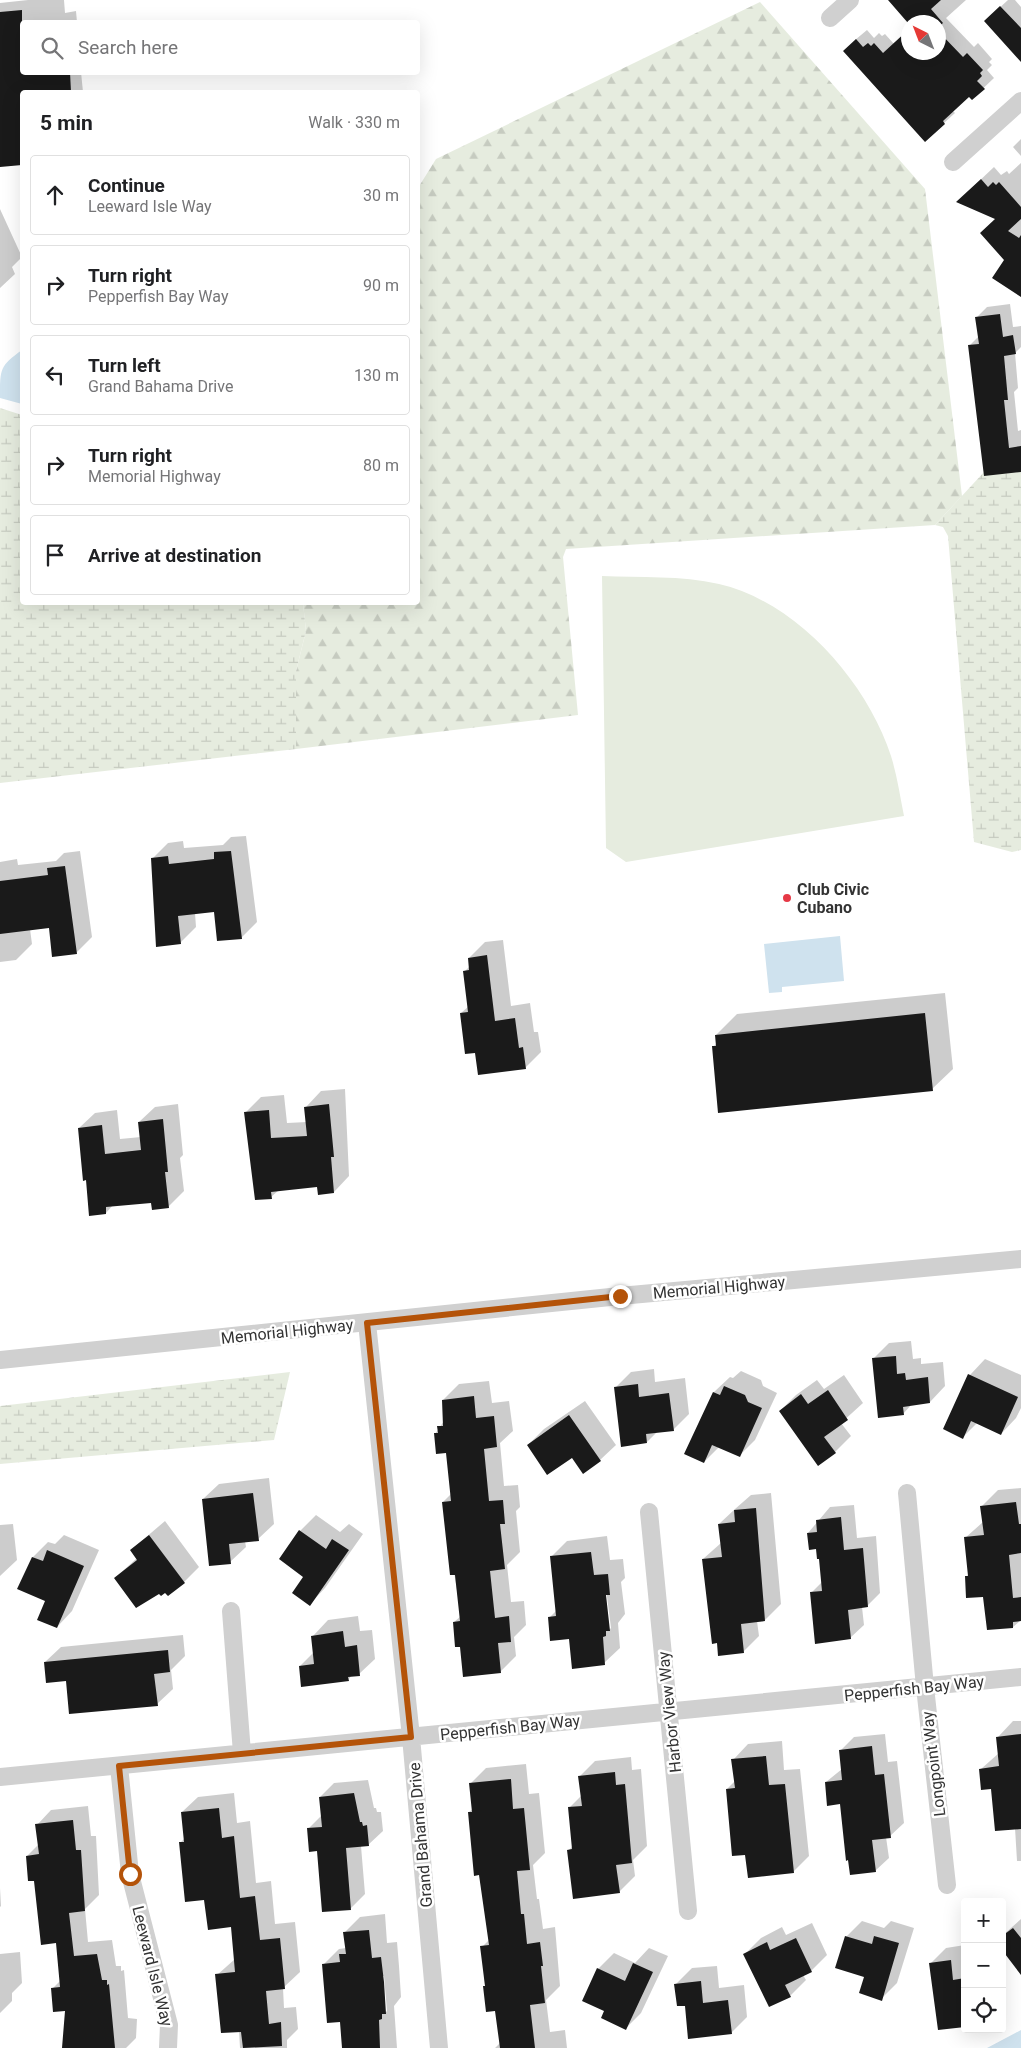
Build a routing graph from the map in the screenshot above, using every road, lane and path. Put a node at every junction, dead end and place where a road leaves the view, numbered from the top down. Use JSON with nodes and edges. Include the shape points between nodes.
{"nodes":[{"id":1,"x":850,"y":0,"type":"edge"},
{"id":2,"x":830,"y":18,"type":"dead end"},
{"id":3,"x":1021,"y":102,"type":"edge"},
{"id":4,"x":954,"y":162,"type":"dead end"},
{"id":5,"x":1021,"y":1259,"type":"edge"},
{"id":6,"x":367,"y":1323,"type":"junction"},
{"id":7,"x":0,"y":1360,"type":"edge"},
{"id":8,"x":907,"y":1494,"type":"dead end"},
{"id":9,"x":649,"y":1512,"type":"dead end"},
{"id":10,"x":231,"y":1611,"type":"dead end"},
{"id":11,"x":1021,"y":1677,"type":"edge"},
{"id":12,"x":924,"y":1687,"type":"junction"},
{"id":13,"x":669,"y":1712,"type":"junction"},
{"id":14,"x":411,"y":1737,"type":"junction"},
{"id":15,"x":242,"y":1754,"type":"junction"},
{"id":16,"x":119,"y":1766,"type":"junction"},
{"id":17,"x":0,"y":1777,"type":"edge"},
{"id":18,"x":947,"y":1885,"type":"dead end"},
{"id":19,"x":688,"y":1911,"type":"dead end"},
{"id":20,"x":168,"y":2048,"type":"edge"},
{"id":21,"x":439,"y":2048,"type":"edge"}],
"edges":[{"from":1,"to":2,"type":"street"},
{"from":3,"to":4,"type":"street"},
{"from":5,"to":6,"type":"street","name":"Memorial Highway"},
{"from":6,"to":7,"type":"street","name":"Memorial Highway"},
{"from":6,"to":14,"type":"street","name":"Grand Bahama Drive"},
{"from":8,"to":12,"type":"street","name":"Longpoint Way"},
{"from":9,"to":13,"type":"street","name":"Harbor View Way"},
{"from":10,"to":15,"type":"street"},
{"from":11,"to":12,"type":"street","name":"Pepperfish Bay Way"},
{"from":12,"to":13,"type":"street","name":"Pepperfish Bay Way"},
{"from":12,"to":18,"type":"street","name":"Longpoint Way"},
{"from":13,"to":14,"type":"street","name":"Pepperfish Bay Way"},
{"from":13,"to":19,"type":"street","name":"Harbor View Way"},
{"from":14,"to":15,"type":"street","name":"Pepperfish Bay Way"},
{"from":14,"to":21,"type":"street","name":"Grand Bahama Drive"},
{"from":15,"to":16,"type":"street","name":"Pepperfish Bay Way"},
{"from":16,"to":17,"type":"street","name":"Pepperfish Bay Way"},
{"from":16,"to":20,"type":"street","name":"Leeward Isle Way","via":[[130,1874],[169,2025]]}]}
